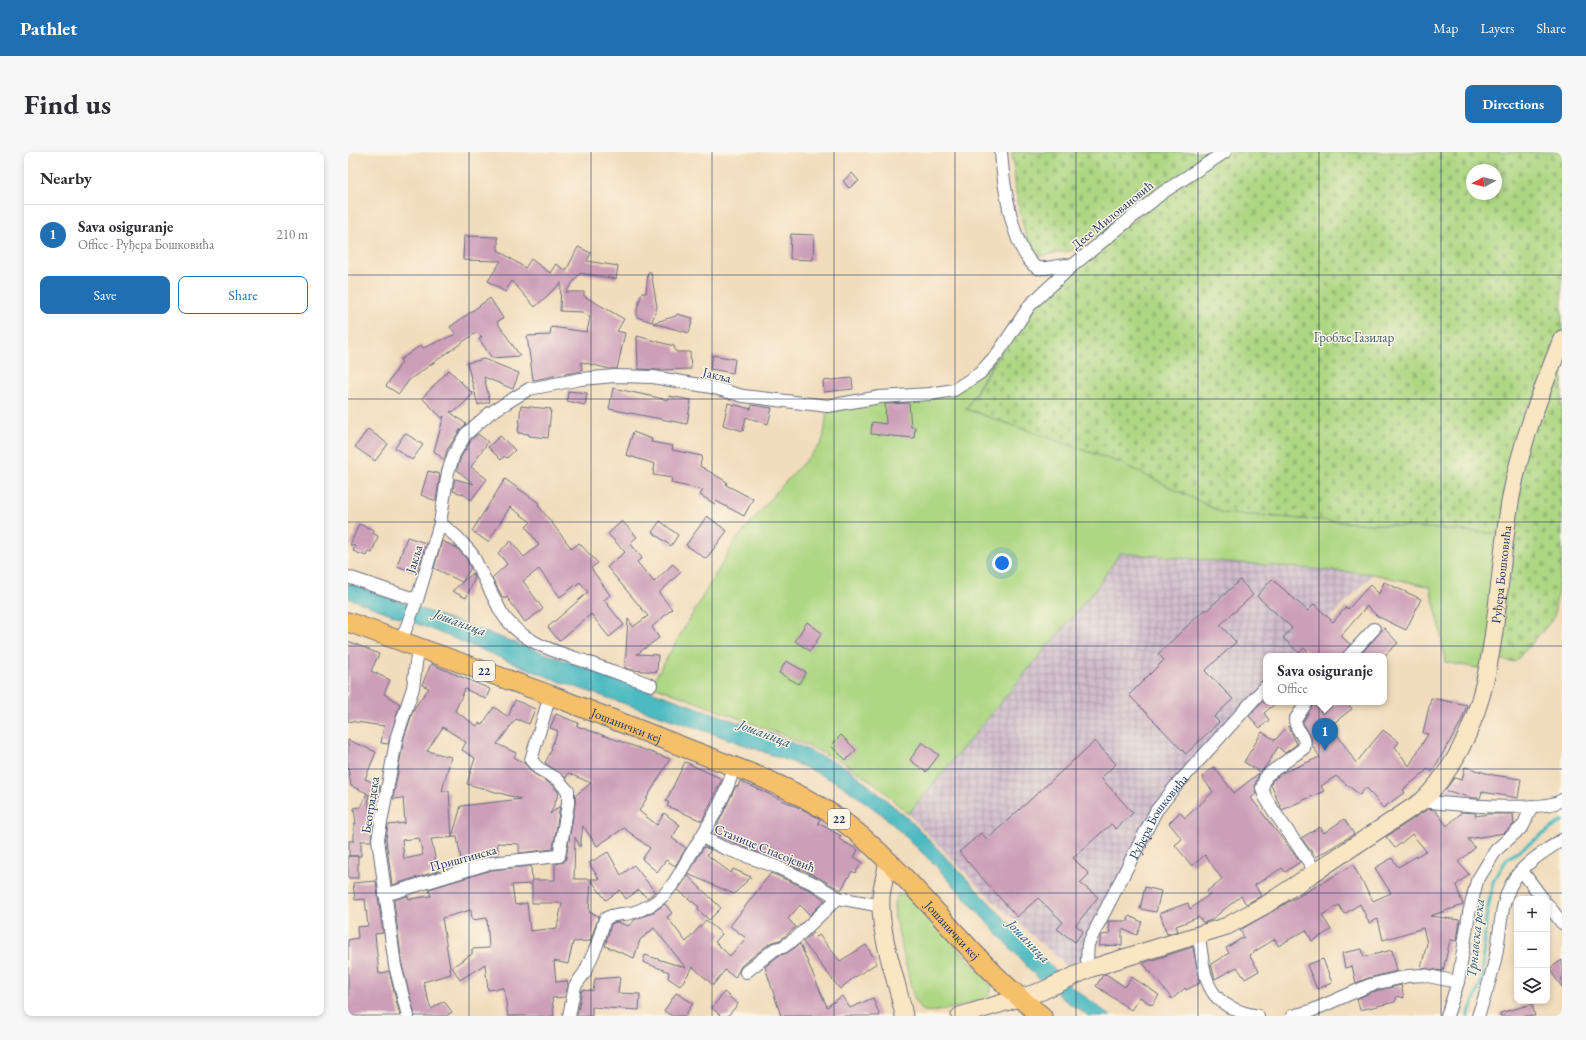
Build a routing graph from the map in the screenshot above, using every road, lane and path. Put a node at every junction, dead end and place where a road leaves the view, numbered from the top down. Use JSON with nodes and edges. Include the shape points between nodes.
{"nodes":[{"id":1,"x":1001,"y":152,"type":"edge"},
{"id":2,"x":1225,"y":152,"type":"edge"},
{"id":3,"x":1072,"y":266,"type":"junction"},
{"id":4,"x":1562,"y":339,"type":"edge"},
{"id":5,"x":440,"y":523,"type":"junction"},
{"id":6,"x":348,"y":577,"type":"edge"},
{"id":7,"x":416,"y":601,"type":"junction"},
{"id":8,"x":349,"y":626,"type":"edge"},
{"id":9,"x":1374,"y":628,"type":"dead end"},
{"id":10,"x":408,"y":640,"type":"junction"},
{"id":11,"x":1352,"y":653,"type":"edge"},
{"id":12,"x":651,"y":685,"type":"dead end"},
{"id":13,"x":1263,"y":689,"type":"edge"},
{"id":14,"x":550,"y":695,"type":"junction"},
{"id":15,"x":1305,"y":705,"type":"edge"},
{"id":16,"x":734,"y":767,"type":"junction"},
{"id":17,"x":1422,"y":801,"type":"junction"},
{"id":18,"x":1561,"y":805,"type":"edge"},
{"id":19,"x":1532,"y":806,"type":"junction"},
{"id":20,"x":702,"y":837,"type":"junction"},
{"id":21,"x":1562,"y":840,"type":"edge"},
{"id":22,"x":888,"y":861,"type":"junction"},
{"id":23,"x":1522,"y":871,"type":"junction"},
{"id":24,"x":1316,"y":872,"type":"junction"},
{"id":25,"x":385,"y":895,"type":"junction"},
{"id":26,"x":1541,"y":896,"type":"edge"},
{"id":27,"x":838,"y":898,"type":"junction"},
{"id":28,"x":882,"y":906,"type":"junction"},
{"id":29,"x":1550,"y":908,"type":"edge"},
{"id":30,"x":1562,"y":923,"type":"edge"},
{"id":31,"x":1199,"y":936,"type":"junction"},
{"id":32,"x":746,"y":972,"type":"dead end"},
{"id":33,"x":1083,"y":972,"type":"junction"},
{"id":34,"x":1458,"y":982,"type":"junction"},
{"id":35,"x":1019,"y":998,"type":"junction"},
{"id":36,"x":408,"y":1016,"type":"edge"},
{"id":37,"x":569,"y":1016,"type":"edge"},
{"id":38,"x":904,"y":1016,"type":"edge"},
{"id":39,"x":960,"y":1016,"type":"edge"},
{"id":40,"x":1042,"y":1016,"type":"edge"},
{"id":41,"x":1258,"y":1016,"type":"edge"},
{"id":42,"x":1292,"y":1016,"type":"edge"},
{"id":43,"x":1447,"y":1016,"type":"edge"},
{"id":44,"x":1478,"y":1016,"type":"edge"}],
"edges":[{"from":1,"to":3,"type":"street","name":"Десе Миловановић","via":[[1008,205],[1025,253],[1037,268],[1059,264]]},
{"from":2,"to":3,"type":"street","name":"Десе Миловановић","via":[[1162,193]]},
{"from":3,"to":5,"type":"street","name":"Јакља","via":[[1030,305],[998,353],[980,373],[962,386],[946,392],[880,397],[828,406],[743,396],[711,387],[653,377],[595,378],[529,389],[490,413],[466,434],[454,454],[448,472]]},
{"from":4,"to":17,"type":"main road","name":"Руђера Бошковића","via":[[1528,430],[1514,479],[1493,639],[1488,670],[1478,704],[1456,754]]},
{"from":5,"to":7,"type":"street","name":"Јакља"},
{"from":5,"to":12,"type":"street","via":[[472,554],[501,612],[523,636],[545,648]]},
{"from":6,"to":7,"type":"street"},
{"from":7,"to":10,"type":"street","name":"Јакља"},
{"from":8,"to":10,"type":"main road","name":"Јошанички кеј","number":"22"},
{"from":9,"to":11,"type":"street"},
{"from":10,"to":14,"type":"main road","name":"Јошанички кеј","number":"22"},
{"from":10,"to":25,"type":"street","name":"Београдска","via":[[413,688],[397,736],[378,839]]},
{"from":13,"to":33,"type":"street","name":"Руђера Бошковића","via":[[1156,811],[1088,944]]},
{"from":14,"to":16,"type":"main road","name":"Јошанички кеј","number":"22"},
{"from":14,"to":25,"type":"street","name":"Приштинска","via":[[531,760],[538,768],[557,779],[568,791],[558,856],[490,863]]},
{"from":15,"to":24,"type":"street","via":[[1295,720],[1297,729],[1306,743],[1304,748],[1266,776],[1262,788],[1268,802]]},
{"from":16,"to":20,"type":"street","name":"Станице Спасојевић","via":[[715,816]]},
{"from":16,"to":22,"type":"main road","name":"Јошанички кеј","number":"22","via":[[784,786],[812,801],[842,820]]},
{"from":17,"to":19,"type":"street"},
{"from":17,"to":24,"type":"main road","name":"Руђера Бошковића"},
{"from":18,"to":19,"type":"street"},
{"from":19,"to":34,"type":"street","via":[[1523,826],[1496,850],[1477,881]]},
{"from":20,"to":27,"type":"street","name":"Станице Спасојевић","via":[[815,884]]},
{"from":20,"to":37,"type":"street","name":"Станице Спасојевић","via":[[676,880],[661,897],[640,910],[612,914],[605,919],[597,945],[576,986]]},
{"from":21,"to":23,"type":"street","via":[[1529,863]]},
{"from":22,"to":28,"type":"main road"},
{"from":22,"to":35,"type":"main road","name":"Јошанички кеј","number":"22"},
{"from":23,"to":26,"type":"street"},
{"from":23,"to":44,"type":"street","via":[[1508,890],[1494,964]]},
{"from":24,"to":31,"type":"main road","name":"Руђера Бошковића","via":[[1250,915]]},
{"from":25,"to":36,"type":"street","name":"Београдска","via":[[395,966]]},
{"from":27,"to":28,"type":"street","name":"Станице Спасојевић"},
{"from":27,"to":32,"type":"street","via":[[796,938],[776,949]]},
{"from":28,"to":38,"type":"main road","via":[[887,943]]},
{"from":29,"to":30,"type":"street"},
{"from":31,"to":33,"type":"main road","name":"Руђера Бошковића","via":[[1131,955]]},
{"from":31,"to":41,"type":"street","via":[[1207,981],[1212,991],[1229,1008]]},
{"from":33,"to":35,"type":"main road","via":[[1042,991]]},
{"from":34,"to":42,"type":"street","via":[[1423,975],[1400,977]]},
{"from":34,"to":43,"type":"street"},
{"from":35,"to":39,"type":"main road"},
{"from":35,"to":40,"type":"main road","number":"22"}]}
